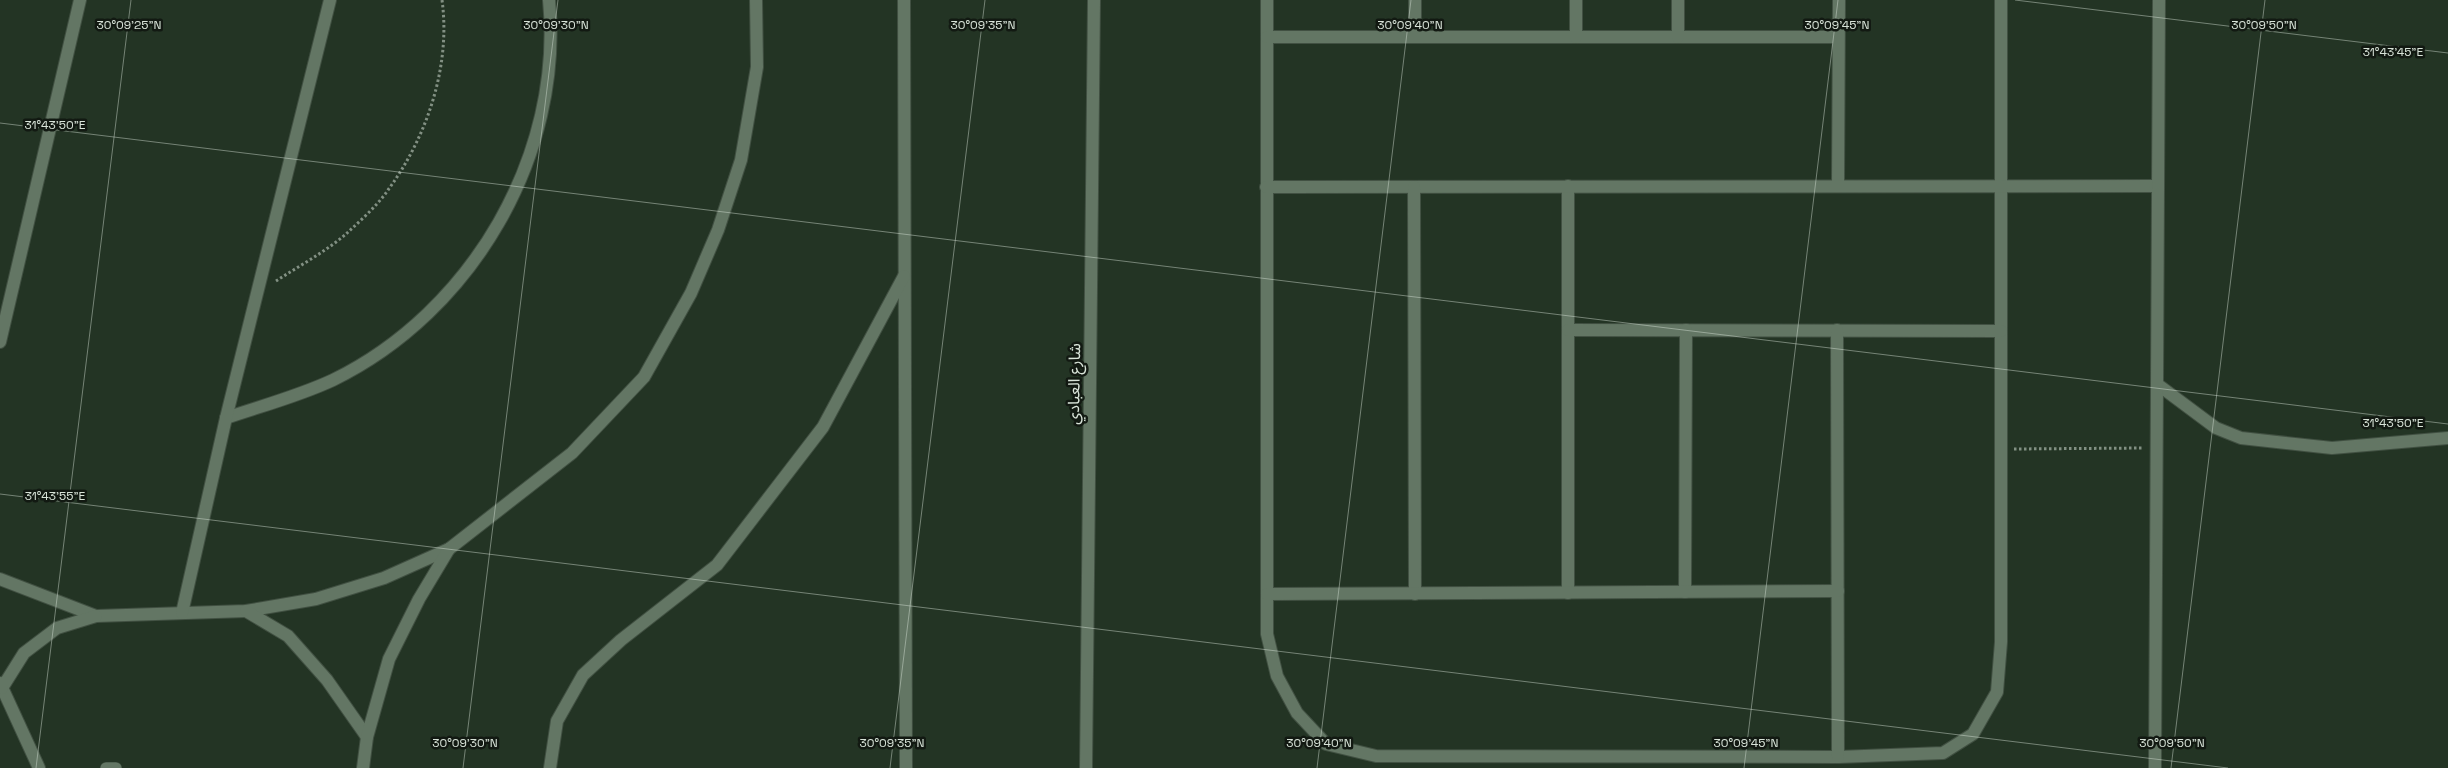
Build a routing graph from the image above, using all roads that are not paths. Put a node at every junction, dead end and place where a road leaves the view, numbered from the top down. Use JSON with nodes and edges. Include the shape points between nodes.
{"nodes":[{"id":1,"x":80,"y":0,"type":"edge"},
{"id":2,"x":330,"y":0,"type":"edge"},
{"id":3,"x":549,"y":0,"type":"edge"},
{"id":4,"x":756,"y":0,"type":"edge"},
{"id":5,"x":904,"y":0,"type":"edge"},
{"id":6,"x":1094,"y":0,"type":"edge"},
{"id":7,"x":1267,"y":0,"type":"edge"},
{"id":8,"x":1415,"y":0,"type":"edge"},
{"id":9,"x":1576,"y":0,"type":"edge"},
{"id":10,"x":1678,"y":0,"type":"edge"},
{"id":11,"x":1839,"y":0,"type":"edge"},
{"id":12,"x":2001,"y":0,"type":"edge"},
{"id":13,"x":2158,"y":0,"type":"edge"},
{"id":14,"x":1415,"y":36,"type":"junction"},
{"id":15,"x":1267,"y":37,"type":"junction"},
{"id":16,"x":1576,"y":37,"type":"junction"},
{"id":17,"x":1678,"y":37,"type":"junction"},
{"id":18,"x":1838,"y":37,"type":"junction"},
{"id":19,"x":2002,"y":185,"type":"junction"},
{"id":20,"x":1568,"y":186,"type":"junction"},
{"id":21,"x":1838,"y":186,"type":"junction"},
{"id":22,"x":2158,"y":186,"type":"junction"},
{"id":23,"x":1266,"y":187,"type":"junction"},
{"id":24,"x":1414,"y":187,"type":"junction"},
{"id":25,"x":906,"y":273,"type":"junction"},
{"id":26,"x":1568,"y":330,"type":"junction"},
{"id":27,"x":1686,"y":330,"type":"junction"},
{"id":28,"x":1837,"y":330,"type":"junction"},
{"id":29,"x":2001,"y":331,"type":"junction"},
{"id":30,"x":0,"y":342,"type":"edge"},
{"id":31,"x":2157,"y":384,"type":"junction"},
{"id":32,"x":226,"y":418,"type":"junction"},
{"id":33,"x":2448,"y":438,"type":"edge"},
{"id":34,"x":449,"y":550,"type":"junction"},
{"id":35,"x":0,"y":579,"type":"edge"},
{"id":36,"x":1838,"y":591,"type":"junction"},
{"id":37,"x":1685,"y":592,"type":"junction"},
{"id":38,"x":1568,"y":593,"type":"junction"},
{"id":39,"x":1267,"y":594,"type":"junction"},
{"id":40,"x":1415,"y":594,"type":"junction"},
{"id":41,"x":246,"y":611,"type":"junction"},
{"id":42,"x":182,"y":613,"type":"junction"},
{"id":43,"x":96,"y":616,"type":"junction"},
{"id":44,"x":1,"y":685,"type":"edge"},
{"id":45,"x":367,"y":736,"type":"junction"},
{"id":46,"x":1838,"y":758,"type":"junction"},
{"id":47,"x":39,"y":768,"type":"edge"},
{"id":48,"x":106,"y":768,"type":"edge"},
{"id":49,"x":116,"y":768,"type":"edge"},
{"id":50,"x":363,"y":768,"type":"edge"},
{"id":51,"x":550,"y":768,"type":"edge"},
{"id":52,"x":906,"y":768,"type":"edge"},
{"id":53,"x":1086,"y":768,"type":"edge"},
{"id":54,"x":2155,"y":768,"type":"edge"}],
"edges":[{"from":1,"to":30,"type":"street"},
{"from":2,"to":32,"type":"street"},
{"from":3,"to":32,"type":"street","via":[[552,28],[545,101],[525,171],[493,236],[449,294],[395,342],[333,380]]},
{"from":4,"to":34,"type":"street","via":[[757,67],[741,160],[718,230],[691,293],[644,377],[572,453]]},
{"from":5,"to":25,"type":"street"},
{"from":6,"to":53,"type":"street","name":"شارع العبادي"},
{"from":7,"to":15,"type":"street"},
{"from":8,"to":14,"type":"street"},
{"from":9,"to":16,"type":"street"},
{"from":10,"to":17,"type":"street"},
{"from":11,"to":18,"type":"street"},
{"from":12,"to":19,"type":"street"},
{"from":13,"to":22,"type":"street"},
{"from":14,"to":15,"type":"street"},
{"from":14,"to":16,"type":"street"},
{"from":15,"to":23,"type":"street"},
{"from":16,"to":17,"type":"street"},
{"from":17,"to":18,"type":"street"},
{"from":18,"to":21,"type":"street"},
{"from":19,"to":21,"type":"street"},
{"from":19,"to":22,"type":"street"},
{"from":19,"to":29,"type":"street"},
{"from":20,"to":21,"type":"street"},
{"from":20,"to":24,"type":"street"},
{"from":20,"to":26,"type":"street"},
{"from":22,"to":31,"type":"street"},
{"from":23,"to":24,"type":"street"},
{"from":23,"to":39,"type":"street"},
{"from":24,"to":40,"type":"street"},
{"from":25,"to":51,"type":"street","via":[[823,427],[718,565],[621,640],[582,675],[557,721]]},
{"from":25,"to":52,"type":"street"},
{"from":26,"to":27,"type":"street"},
{"from":26,"to":38,"type":"street"},
{"from":27,"to":28,"type":"street"},
{"from":27,"to":37,"type":"street"},
{"from":28,"to":29,"type":"street"},
{"from":28,"to":36,"type":"street"},
{"from":29,"to":46,"type":"street","via":[[2001,642],[1997,692],[1973,734],[1943,753]]},
{"from":31,"to":33,"type":"street","via":[[2216,428],[2241,438],[2332,448]]},
{"from":31,"to":54,"type":"street"},
{"from":32,"to":42,"type":"street"},
{"from":34,"to":41,"type":"street","via":[[384,578],[316,599]]},
{"from":34,"to":45,"type":"street","via":[[419,599],[389,659]]},
{"from":35,"to":43,"type":"street"},
{"from":36,"to":37,"type":"street"},
{"from":36,"to":46,"type":"street"},
{"from":37,"to":38,"type":"street"},
{"from":38,"to":40,"type":"street"},
{"from":39,"to":40,"type":"street"},
{"from":39,"to":46,"type":"street","via":[[1267,634],[1277,676],[1297,713],[1326,744],[1376,756]]},
{"from":41,"to":42,"type":"street"},
{"from":41,"to":45,"type":"street","via":[[288,636],[328,680]]},
{"from":42,"to":43,"type":"street"},
{"from":43,"to":44,"type":"street","via":[[57,628],[24,653]]},
{"from":44,"to":47,"type":"street"},
{"from":45,"to":50,"type":"street"},
{"from":48,"to":49,"type":"lane"}]}
